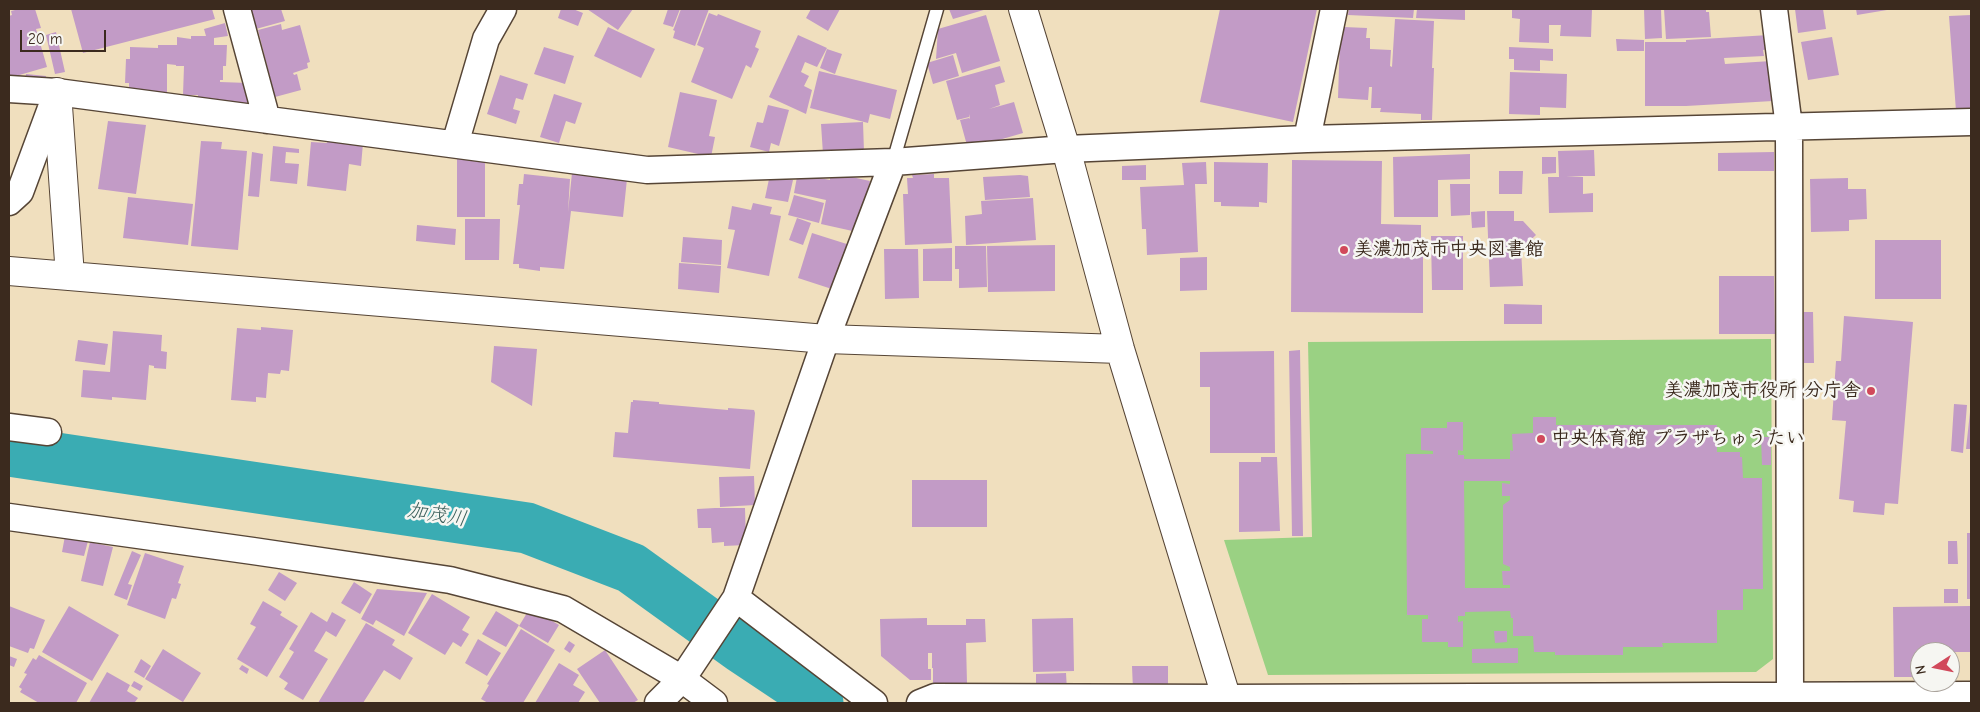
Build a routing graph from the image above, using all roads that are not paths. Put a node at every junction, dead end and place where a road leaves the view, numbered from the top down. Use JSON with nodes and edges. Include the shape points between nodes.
{"nodes":[{"id":1,"x":237,"y":9,"type":"edge"},
{"id":2,"x":503,"y":9,"type":"edge"},
{"id":3,"x":937,"y":9,"type":"edge"},
{"id":4,"x":1023,"y":9,"type":"edge"},
{"id":5,"x":1334,"y":9,"type":"edge"},
{"id":6,"x":1774,"y":9,"type":"edge"},
{"id":7,"x":9,"y":89,"type":"edge"},
{"id":8,"x":57,"y":92,"type":"junction"},
{"id":9,"x":267,"y":120,"type":"junction"},
{"id":10,"x":1971,"y":122,"type":"edge"},
{"id":11,"x":1789,"y":127,"type":"junction"},
{"id":12,"x":1307,"y":139,"type":"junction"},
{"id":13,"x":455,"y":144,"type":"junction"},
{"id":14,"x":1066,"y":149,"type":"junction"},
{"id":15,"x":893,"y":162,"type":"junction"},
{"id":16,"x":9,"y":202,"type":"edge"},
{"id":17,"x":9,"y":271,"type":"edge"},
{"id":18,"x":70,"y":276,"type":"junction"},
{"id":19,"x":826,"y":338,"type":"junction"},
{"id":20,"x":1120,"y":349,"type":"junction"},
{"id":21,"x":9,"y":427,"type":"edge"},
{"id":22,"x":48,"y":432,"type":"dead end"},
{"id":23,"x":9,"y":518,"type":"edge"},
{"id":24,"x":736,"y":598,"type":"junction"},
{"id":25,"x":682,"y":679,"type":"junction"},
{"id":26,"x":1971,"y":695,"type":"edge"},
{"id":27,"x":1790,"y":696,"type":"junction"},
{"id":28,"x":1227,"y":701,"type":"edge"},
{"id":29,"x":658,"y":703,"type":"edge"},
{"id":30,"x":714,"y":703,"type":"edge"},
{"id":31,"x":874,"y":703,"type":"edge"},
{"id":32,"x":920,"y":703,"type":"edge"}],
"edges":[{"from":1,"to":9,"type":"street"},
{"from":2,"to":13,"type":"street","via":[[486,39]]},
{"from":3,"to":15,"type":"lane"},
{"from":4,"to":14,"type":"street"},
{"from":5,"to":12,"type":"street"},
{"from":6,"to":11,"type":"street"},
{"from":7,"to":8,"type":"street"},
{"from":8,"to":9,"type":"street"},
{"from":8,"to":16,"type":"street","via":[[20,192]]},
{"from":8,"to":18,"type":"street"},
{"from":9,"to":13,"type":"street"},
{"from":10,"to":11,"type":"street"},
{"from":11,"to":12,"type":"street"},
{"from":11,"to":27,"type":"street"},
{"from":12,"to":14,"type":"street"},
{"from":13,"to":15,"type":"street","via":[[647,170]]},
{"from":14,"to":15,"type":"street"},
{"from":14,"to":20,"type":"street"},
{"from":15,"to":19,"type":"street"},
{"from":17,"to":18,"type":"street"},
{"from":18,"to":19,"type":"street"},
{"from":19,"to":20,"type":"street"},
{"from":19,"to":24,"type":"street"},
{"from":20,"to":28,"type":"street"},
{"from":21,"to":22,"type":"street"},
{"from":23,"to":25,"type":"street","via":[[450,580],[563,609]]},
{"from":24,"to":25,"type":"street"},
{"from":24,"to":31,"type":"street"},
{"from":25,"to":29,"type":"street"},
{"from":25,"to":30,"type":"street"},
{"from":26,"to":27,"type":"street"},
{"from":27,"to":28,"type":"street"},
{"from":28,"to":32,"type":"street","via":[[935,697]]}]}
